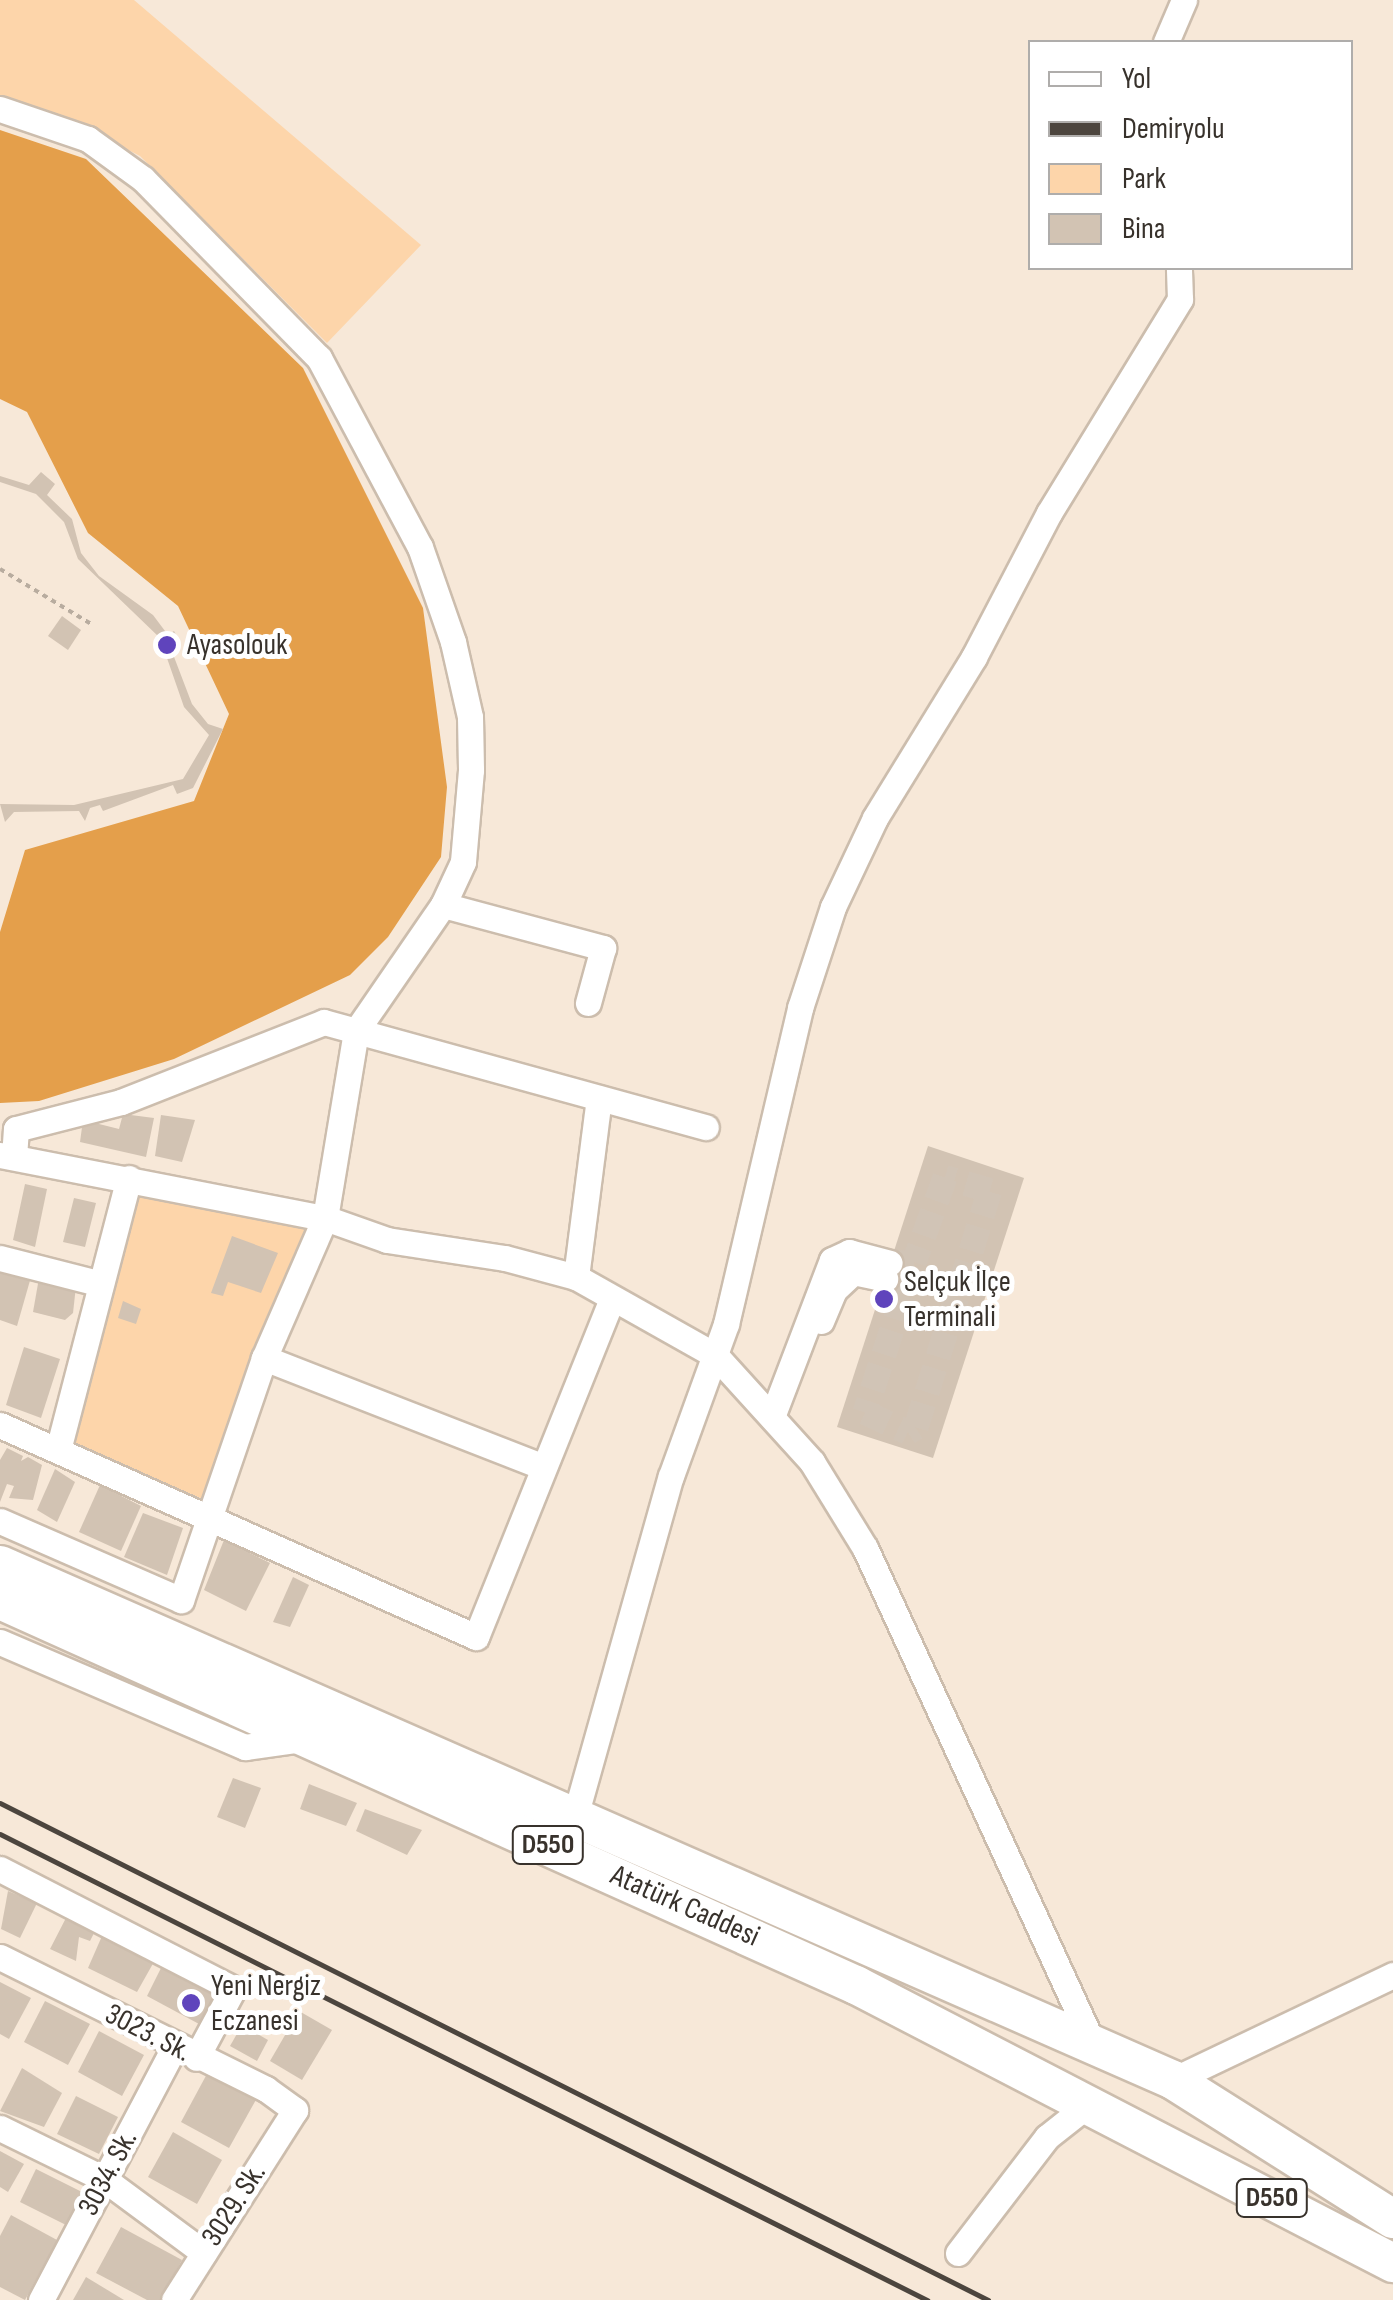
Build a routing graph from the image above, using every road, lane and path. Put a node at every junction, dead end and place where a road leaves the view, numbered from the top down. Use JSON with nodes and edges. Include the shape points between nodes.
{"nodes":[{"id":1,"x":1184,"y":0,"type":"edge"},
{"id":2,"x":1167,"y":40,"type":"edge"},
{"id":3,"x":0,"y":109,"type":"edge"},
{"id":4,"x":1179,"y":270,"type":"edge"},
{"id":5,"x":0,"y":569,"type":"edge"},
{"id":6,"x":91,"y":624,"type":"dead end"},
{"id":7,"x":443,"y":904,"type":"junction"},
{"id":8,"x":588,"y":1003,"type":"dead end"},
{"id":9,"x":356,"y":1031,"type":"junction"},
{"id":10,"x":599,"y":1098,"type":"junction"},
{"id":11,"x":706,"y":1127,"type":"dead end"},
{"id":12,"x":7,"y":1156,"type":"edge"},
{"id":13,"x":129,"y":1178,"type":"junction"},
{"id":14,"x":324,"y":1218,"type":"junction"},
{"id":15,"x":0,"y":1258,"type":"edge"},
{"id":16,"x":888,"y":1271,"type":"tunnel mouth"},
{"id":17,"x":576,"y":1277,"type":"junction"},
{"id":18,"x":101,"y":1284,"type":"junction"},
{"id":19,"x":612,"y":1298,"type":"junction"},
{"id":20,"x":716,"y":1356,"type":"junction"},
{"id":21,"x":264,"y":1358,"type":"junction"},
{"id":22,"x":778,"y":1423,"type":"junction"},
{"id":23,"x":0,"y":1425,"type":"edge"},
{"id":24,"x":58,"y":1450,"type":"junction"},
{"id":25,"x":543,"y":1468,"type":"junction"},
{"id":26,"x":209,"y":1516,"type":"junction"},
{"id":27,"x":0,"y":1520,"type":"edge"},
{"id":28,"x":0,"y":1565,"type":"edge"},
{"id":29,"x":0,"y":1600,"type":"edge"},
{"id":30,"x":1,"y":1642,"type":"edge"},
{"id":31,"x":309,"y":1738,"type":"junction"},
{"id":32,"x":574,"y":1820,"type":"junction"},
{"id":33,"x":0,"y":1869,"type":"edge"},
{"id":34,"x":0,"y":1958,"type":"edge"},
{"id":35,"x":1393,"y":1975,"type":"edge"},
{"id":36,"x":1092,"y":2042,"type":"junction"},
{"id":37,"x":186,"y":2052,"type":"junction"},
{"id":38,"x":1173,"y":2080,"type":"junction"},
{"id":39,"x":1090,"y":2103,"type":"junction"},
{"id":40,"x":295,"y":2110,"type":"joint"},
{"id":41,"x":0,"y":2128,"type":"edge"},
{"id":42,"x":1150,"y":2132,"type":"junction"},
{"id":43,"x":104,"y":2179,"type":"junction"},
{"id":44,"x":1385,"y":2206,"type":"edge"},
{"id":45,"x":958,"y":2252,"type":"dead end"},
{"id":46,"x":204,"y":2253,"type":"junction"},
{"id":47,"x":1393,"y":2263,"type":"edge"},
{"id":48,"x":42,"y":2300,"type":"edge"},
{"id":49,"x":174,"y":2300,"type":"edge"}],
"edges":[{"from":1,"to":2,"type":"street"},
{"from":3,"to":7,"type":"street","via":[[88,139],[143,179],[319,358],[342,394],[420,547],[470,717],[462,862]]},
{"from":4,"to":20,"type":"street","via":[[1180,300],[1048,513],[833,907],[800,1008]]},
{"from":5,"to":6,"type":"path"},
{"from":7,"to":8,"type":"street","via":[[602,948]]},
{"from":7,"to":9,"type":"street"},
{"from":9,"to":10,"type":"street"},
{"from":9,"to":12,"type":"street","via":[[324,1022],[121,1102],[16,1129]]},
{"from":9,"to":14,"type":"street"},
{"from":10,"to":11,"type":"street"},
{"from":10,"to":17,"type":"street"},
{"from":12,"to":13,"type":"street"},
{"from":13,"to":14,"type":"street"},
{"from":13,"to":18,"type":"street"},
{"from":14,"to":17,"type":"street","via":[[387,1240],[505,1258]]},
{"from":14,"to":21,"type":"street"},
{"from":15,"to":18,"type":"street"},
{"from":16,"to":22,"type":"street","via":[[853,1272],[834,1290]]},
{"from":17,"to":19,"type":"street"},
{"from":18,"to":24,"type":"street"},
{"from":19,"to":20,"type":"street"},
{"from":19,"to":25,"type":"street"},
{"from":20,"to":22,"type":"street"},
{"from":20,"to":32,"type":"street","via":[[671,1476]]},
{"from":21,"to":25,"type":"street"},
{"from":21,"to":26,"type":"street"},
{"from":22,"to":36,"type":"street","via":[[865,1548]]},
{"from":23,"to":24,"type":"street"},
{"from":24,"to":26,"type":"street"},
{"from":25,"to":26,"type":"street","via":[[476,1637]]},
{"from":26,"to":27,"type":"street","via":[[181,1600]]},
{"from":28,"to":32,"type":"highway","name":"Atatürk Caddesi","number":"D550"},
{"from":29,"to":31,"type":"highway","name":"Atatürk Caddesi","number":"D550"},
{"from":30,"to":31,"type":"street","via":[[246,1747]]},
{"from":31,"to":39,"type":"highway","name":"Atatürk Caddesi","number":"D550","via":[[856,1984]]},
{"from":32,"to":36,"type":"highway","name":"Atatürk Caddesi","number":"D550"},
{"from":33,"to":37,"type":"street","name":"3034. Sk.","via":[[233,1988]]},
{"from":34,"to":37,"type":"street","name":"3023. Sk."},
{"from":35,"to":38,"type":"street"},
{"from":36,"to":38,"type":"highway","number":"D550"},
{"from":36,"to":39,"type":"highway"},
{"from":37,"to":40,"type":"street","name":"3023. Sk."},
{"from":37,"to":43,"type":"street","name":"3034. Sk."},
{"from":38,"to":42,"type":"highway","via":[[1172,2098]]},
{"from":38,"to":44,"type":"highway","number":"D550"},
{"from":39,"to":42,"type":"highway","number":"D550"},
{"from":39,"to":45,"type":"street","via":[[1047,2137]]},
{"from":40,"to":46,"type":"street","name":"3029. Sk."},
{"from":41,"to":43,"type":"street"},
{"from":42,"to":47,"type":"highway","number":"D550"},
{"from":43,"to":46,"type":"street"},
{"from":43,"to":48,"type":"street","name":"3034. Sk."},
{"from":46,"to":49,"type":"street","name":"3029. Sk."}]}
